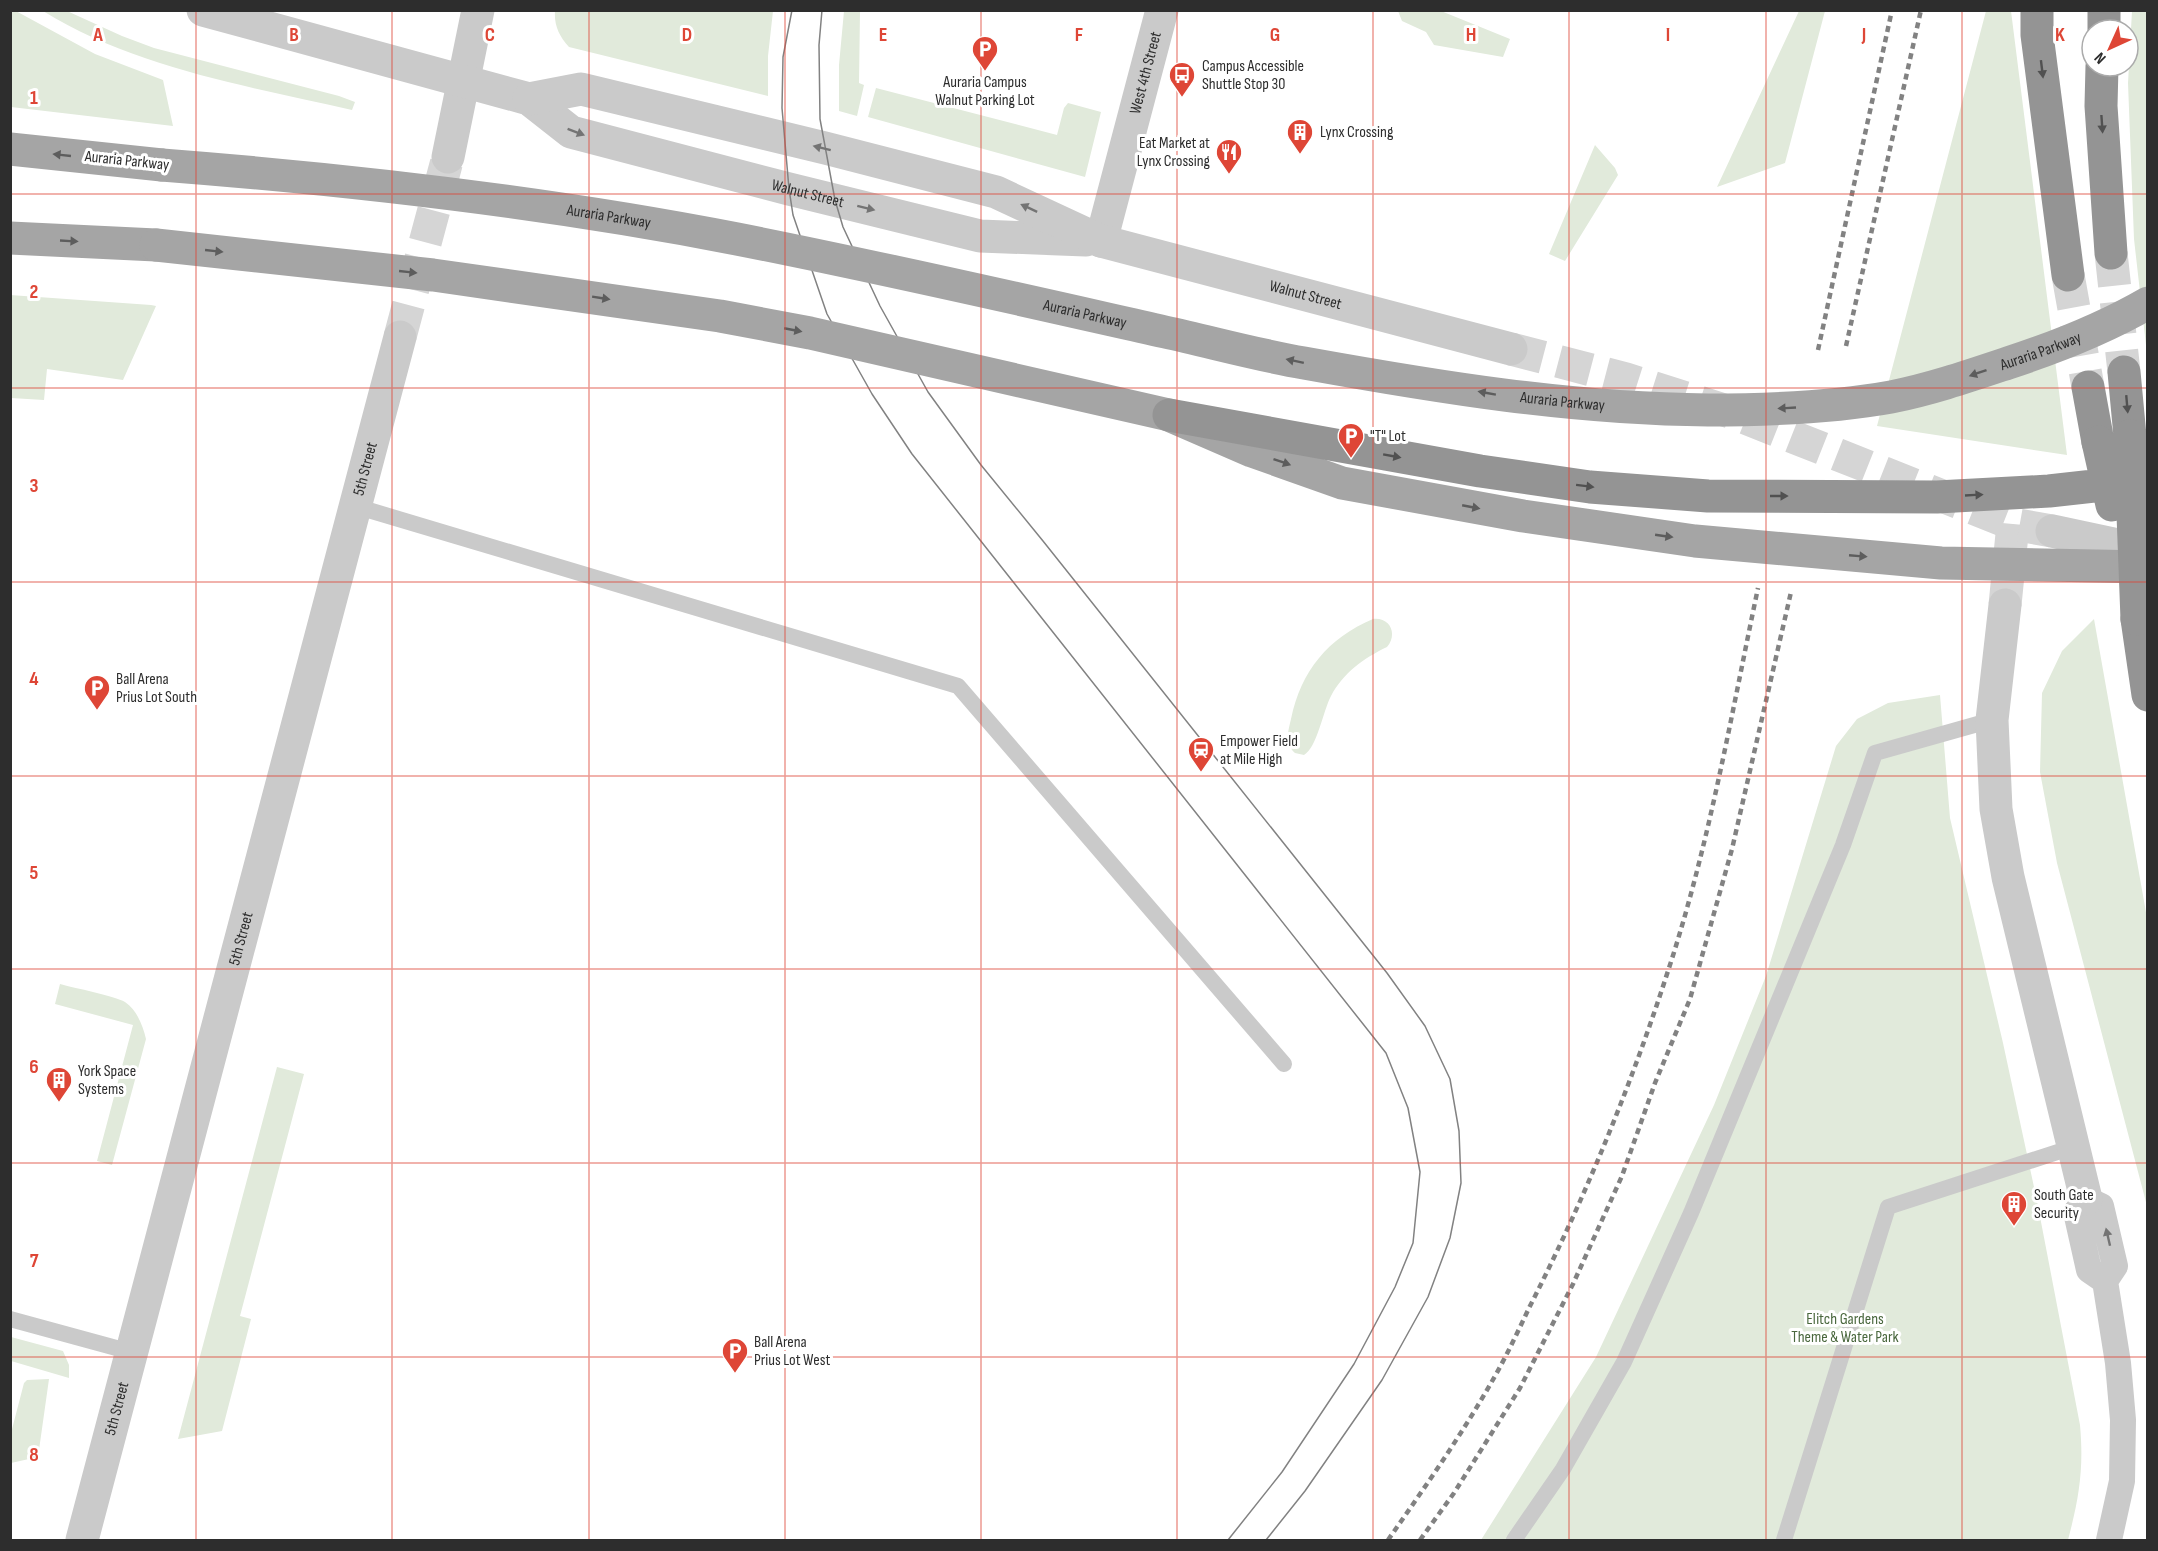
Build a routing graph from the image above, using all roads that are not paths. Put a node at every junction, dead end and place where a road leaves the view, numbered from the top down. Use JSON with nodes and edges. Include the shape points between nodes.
{"nodes":[{"id":1,"x":203,"y":10,"type":"edge"},
{"id":2,"x":478,"y":10,"type":"edge"},
{"id":3,"x":1162,"y":10,"type":"edge"},
{"id":4,"x":2037,"y":10,"type":"edge"},
{"id":5,"x":2102,"y":78,"type":"edge"},
{"id":6,"x":462,"y":81,"type":"junction"},
{"id":7,"x":529,"y":99,"type":"junction"},
{"id":8,"x":10,"y":149,"type":"edge"},
{"id":9,"x":448,"y":157,"type":"tunnel mouth"},
{"id":10,"x":10,"y":238,"type":"edge"},
{"id":11,"x":1101,"y":241,"type":"junction"},
{"id":12,"x":2111,"y":253,"type":"tunnel mouth"},
{"id":13,"x":2068,"y":275,"type":"tunnel mouth"},
{"id":14,"x":2148,"y":303,"type":"edge"},
{"id":15,"x":400,"y":337,"type":"tunnel mouth"},
{"id":16,"x":1511,"y":350,"type":"tunnel mouth"},
{"id":17,"x":2124,"y":372,"type":"tunnel mouth"},
{"id":18,"x":2088,"y":387,"type":"tunnel mouth"},
{"id":19,"x":1169,"y":415,"type":"junction"},
{"id":20,"x":2148,"y":480,"type":"edge"},
{"id":21,"x":355,"y":506,"type":"junction"},
{"id":22,"x":2052,"y":531,"type":"tunnel mouth"},
{"id":23,"x":2137,"y":557,"type":"edge"},
{"id":24,"x":2005,"y":604,"type":"tunnel mouth"},
{"id":25,"x":2137,"y":619,"type":"junction"},
{"id":26,"x":2148,"y":696,"type":"edge"},
{"id":27,"x":1992,"y":720,"type":"junction"},
{"id":28,"x":1284,"y":1064,"type":"dead end"},
{"id":29,"x":2073,"y":1147,"type":"junction"},
{"id":30,"x":2086,"y":1198,"type":"joint"},
{"id":31,"x":10,"y":1319,"type":"edge"},
{"id":32,"x":131,"y":1352,"type":"junction"},
{"id":33,"x":82,"y":1540,"type":"edge"},
{"id":34,"x":1514,"y":1540,"type":"edge"},
{"id":35,"x":1784,"y":1540,"type":"edge"},
{"id":36,"x":2109,"y":1540,"type":"edge"}],
"edges":[{"from":1,"to":6,"type":"street","name":"Walnut Street"},
{"from":2,"to":6,"type":"street"},
{"from":3,"to":11,"type":"street","name":"West 4th Street"},
{"from":4,"to":13,"type":"highway","one_way":true,"via":[[2037,36]]},
{"from":5,"to":12,"type":"highway","one_way":true},
{"from":6,"to":7,"type":"street","name":"Walnut Street"},
{"from":6,"to":9,"type":"street"},
{"from":11,"to":7,"type":"street","name":"Walnut Street","one_way":true,"via":[[996,192],[784,138],[581,89]]},
{"from":7,"to":11,"type":"street","name":"Walnut Street","one_way":true,"via":[[571,132],[789,189],[980,236]]},
{"from":14,"to":8,"type":"main road","name":"Auraria Parkway","one_way":true,"bridge":true,"via":[[2049,350],[1952,382],[1889,397],[1783,408],[1665,409],[1502,395],[1300,363],[749,242],[596,214],[309,177]]},
{"from":10,"to":19,"type":"main road","one_way":true,"bridge":true,"via":[[156,245],[433,275],[720,316]]},
{"from":11,"to":16,"type":"street","name":"Walnut Street"},
{"from":15,"to":21,"type":"street","name":"5th Street"},
{"from":17,"to":25,"type":"highway","one_way":true,"bridge":true},
{"from":18,"to":25,"type":"highway","bridge":true},
{"from":19,"to":20,"type":"highway","one_way":true,"bridge":true,"via":[[1480,471],[1590,487],[1708,496],[1937,497],[2049,491]]},
{"from":19,"to":23,"type":"main road","one_way":true,"bridge":true,"via":[[1252,451],[1342,483],[1523,516],[1695,541],[1941,563]]},
{"from":21,"to":28,"type":"lane","via":[[958,686]]},
{"from":21,"to":32,"type":"street","name":"5th Street"},
{"from":22,"to":23,"type":"street"},
{"from":24,"to":27,"type":"street"},
{"from":25,"to":26,"type":"highway"},
{"from":27,"to":29,"type":"street","via":[[1996,809],[2008,877]]},
{"from":27,"to":34,"type":"lane","via":[[1875,753],[1842,844],[1704,1180],[1624,1362],[1563,1468]]},
{"from":29,"to":30,"type":"street"},
{"from":29,"to":35,"type":"lane","via":[[1888,1207]]},
{"from":30,"to":36,"type":"street","via":[[2076,1212],[2090,1270],[2105,1281],[2123,1420],[2122,1481]]},
{"from":31,"to":32,"type":"lane"},
{"from":32,"to":33,"type":"street","name":"5th Street"}]}
